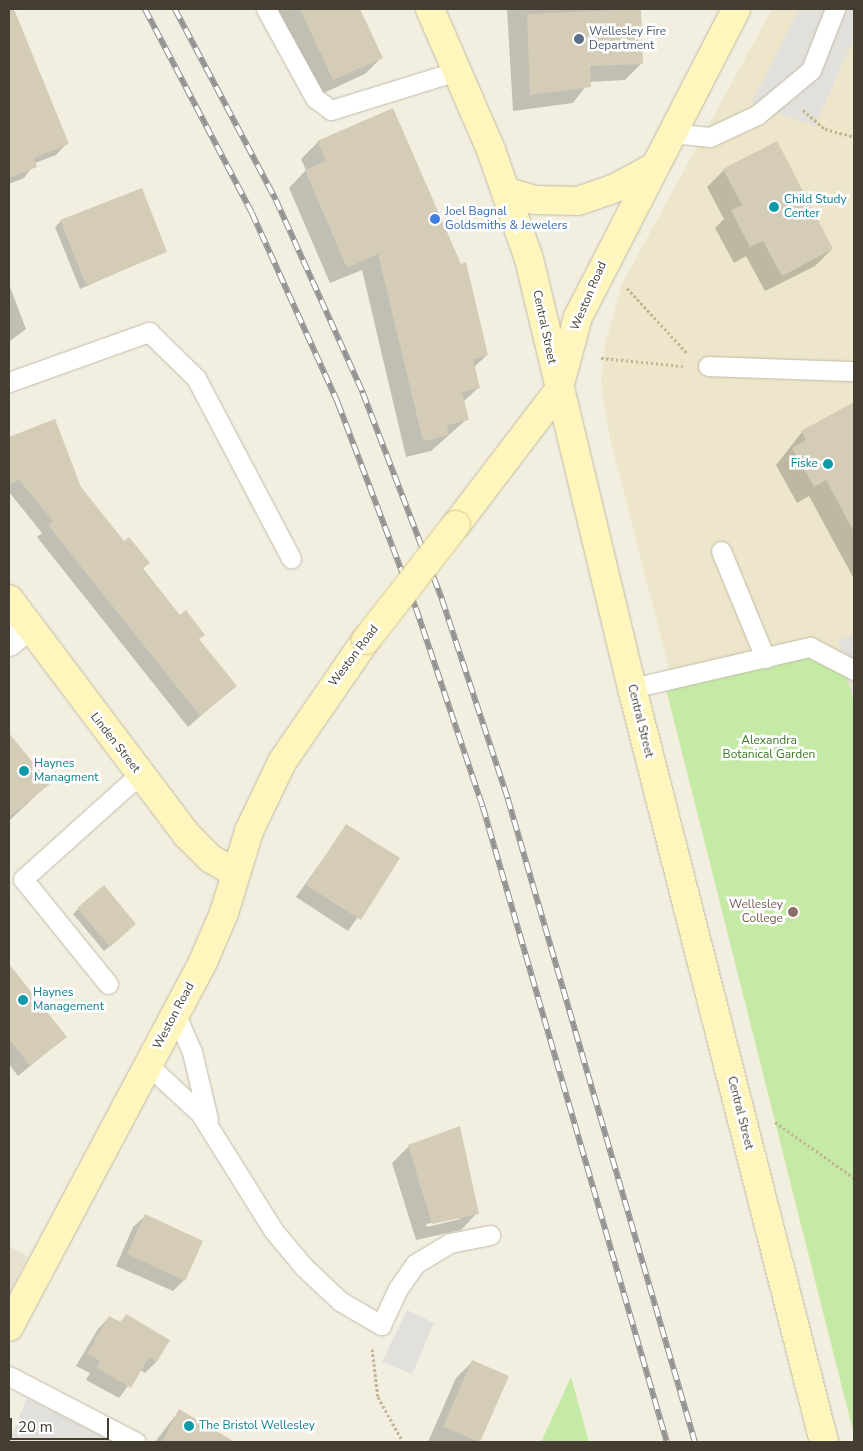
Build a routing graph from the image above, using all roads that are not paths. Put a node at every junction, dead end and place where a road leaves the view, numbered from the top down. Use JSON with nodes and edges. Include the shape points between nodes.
{"nodes":[{"id":1,"x":266,"y":9,"type":"edge"},
{"id":2,"x":430,"y":9,"type":"edge"},
{"id":3,"x":736,"y":9,"type":"edge"},
{"id":4,"x":835,"y":9,"type":"edge"},
{"id":5,"x":457,"y":71,"type":"junction"},
{"id":6,"x":672,"y":133,"type":"junction"},
{"id":7,"x":650,"y":169,"type":"junction"},
{"id":8,"x":507,"y":192,"type":"junction"},
{"id":9,"x":703,"y":366,"type":"road end"},
{"id":10,"x":854,"y":371,"type":"edge"},
{"id":11,"x":9,"y":382,"type":"edge"},
{"id":12,"x":558,"y":391,"type":"junction"},
{"id":13,"x":721,"y":551,"type":"dead end"},
{"id":14,"x":291,"y":558,"type":"dead end"},
{"id":15,"x":9,"y":599,"type":"edge"},
{"id":16,"x":18,"y":634,"type":"edge"},
{"id":17,"x":765,"y":658,"type":"junction"},
{"id":18,"x":854,"y":670,"type":"edge"},
{"id":19,"x":632,"y":688,"type":"junction"},
{"id":20,"x":140,"y":774,"type":"junction"},
{"id":21,"x":236,"y":872,"type":"junction"},
{"id":22,"x":108,"y":984,"type":"dead end"},
{"id":23,"x":175,"y":1013,"type":"junction"},
{"id":24,"x":148,"y":1065,"type":"junction"},
{"id":25,"x":210,"y":1128,"type":"junction"},
{"id":26,"x":490,"y":1235,"type":"dead end"},
{"id":27,"x":9,"y":1327,"type":"edge"},
{"id":28,"x":9,"y":1376,"type":"edge"},
{"id":29,"x":136,"y":1442,"type":"edge"},
{"id":30,"x":824,"y":1442,"type":"edge"}],
"edges":[{"from":1,"to":5,"type":"lane","via":[[315,98],[331,110]]},
{"from":2,"to":5,"type":"main road","name":"Central Street"},
{"from":3,"to":6,"type":"main road","name":"Weston Road"},
{"from":4,"to":6,"type":"lane","via":[[811,70],[757,115],[710,137]]},
{"from":5,"to":8,"type":"main road","name":"Central Street"},
{"from":6,"to":7,"type":"main road","name":"Weston Road"},
{"from":7,"to":8,"type":"main road","via":[[615,188],[578,201],[535,200]]},
{"from":7,"to":12,"type":"main road","name":"Weston Road","via":[[578,317]]},
{"from":8,"to":12,"type":"main road","name":"Central Street","via":[[531,267]]},
{"from":9,"to":10,"type":"lane"},
{"from":11,"to":14,"type":"lane","via":[[149,332],[196,378]]},
{"from":12,"to":19,"type":"main road","name":"Central Street"},
{"from":12,"to":21,"type":"main road","name":"Weston Road","bridge":true,"via":[[366,640],[287,753],[257,812]]},
{"from":13,"to":17,"type":"lane"},
{"from":15,"to":16,"type":"main road","name":"Linden Street"},
{"from":16,"to":20,"type":"main road","name":"Linden Street"},
{"from":17,"to":18,"type":"lane","via":[[810,647]]},
{"from":17,"to":19,"type":"lane"},
{"from":19,"to":30,"type":"main road","name":"Central Street"},
{"from":20,"to":21,"type":"main road","name":"Linden Street","via":[[203,853]]},
{"from":20,"to":22,"type":"lane","via":[[24,879]]},
{"from":21,"to":23,"type":"main road","name":"Weston Road","via":[[218,929]]},
{"from":23,"to":24,"type":"main road","name":"Weston Road"},
{"from":23,"to":25,"type":"lane","via":[[192,1052]]},
{"from":24,"to":25,"type":"lane","via":[[183,1093]]},
{"from":24,"to":27,"type":"main road","name":"Weston Road"},
{"from":25,"to":26,"type":"lane","via":[[292,1254],[328,1291],[381,1325],[396,1290],[415,1264],[450,1243]]},
{"from":28,"to":29,"type":"lane"}]}
